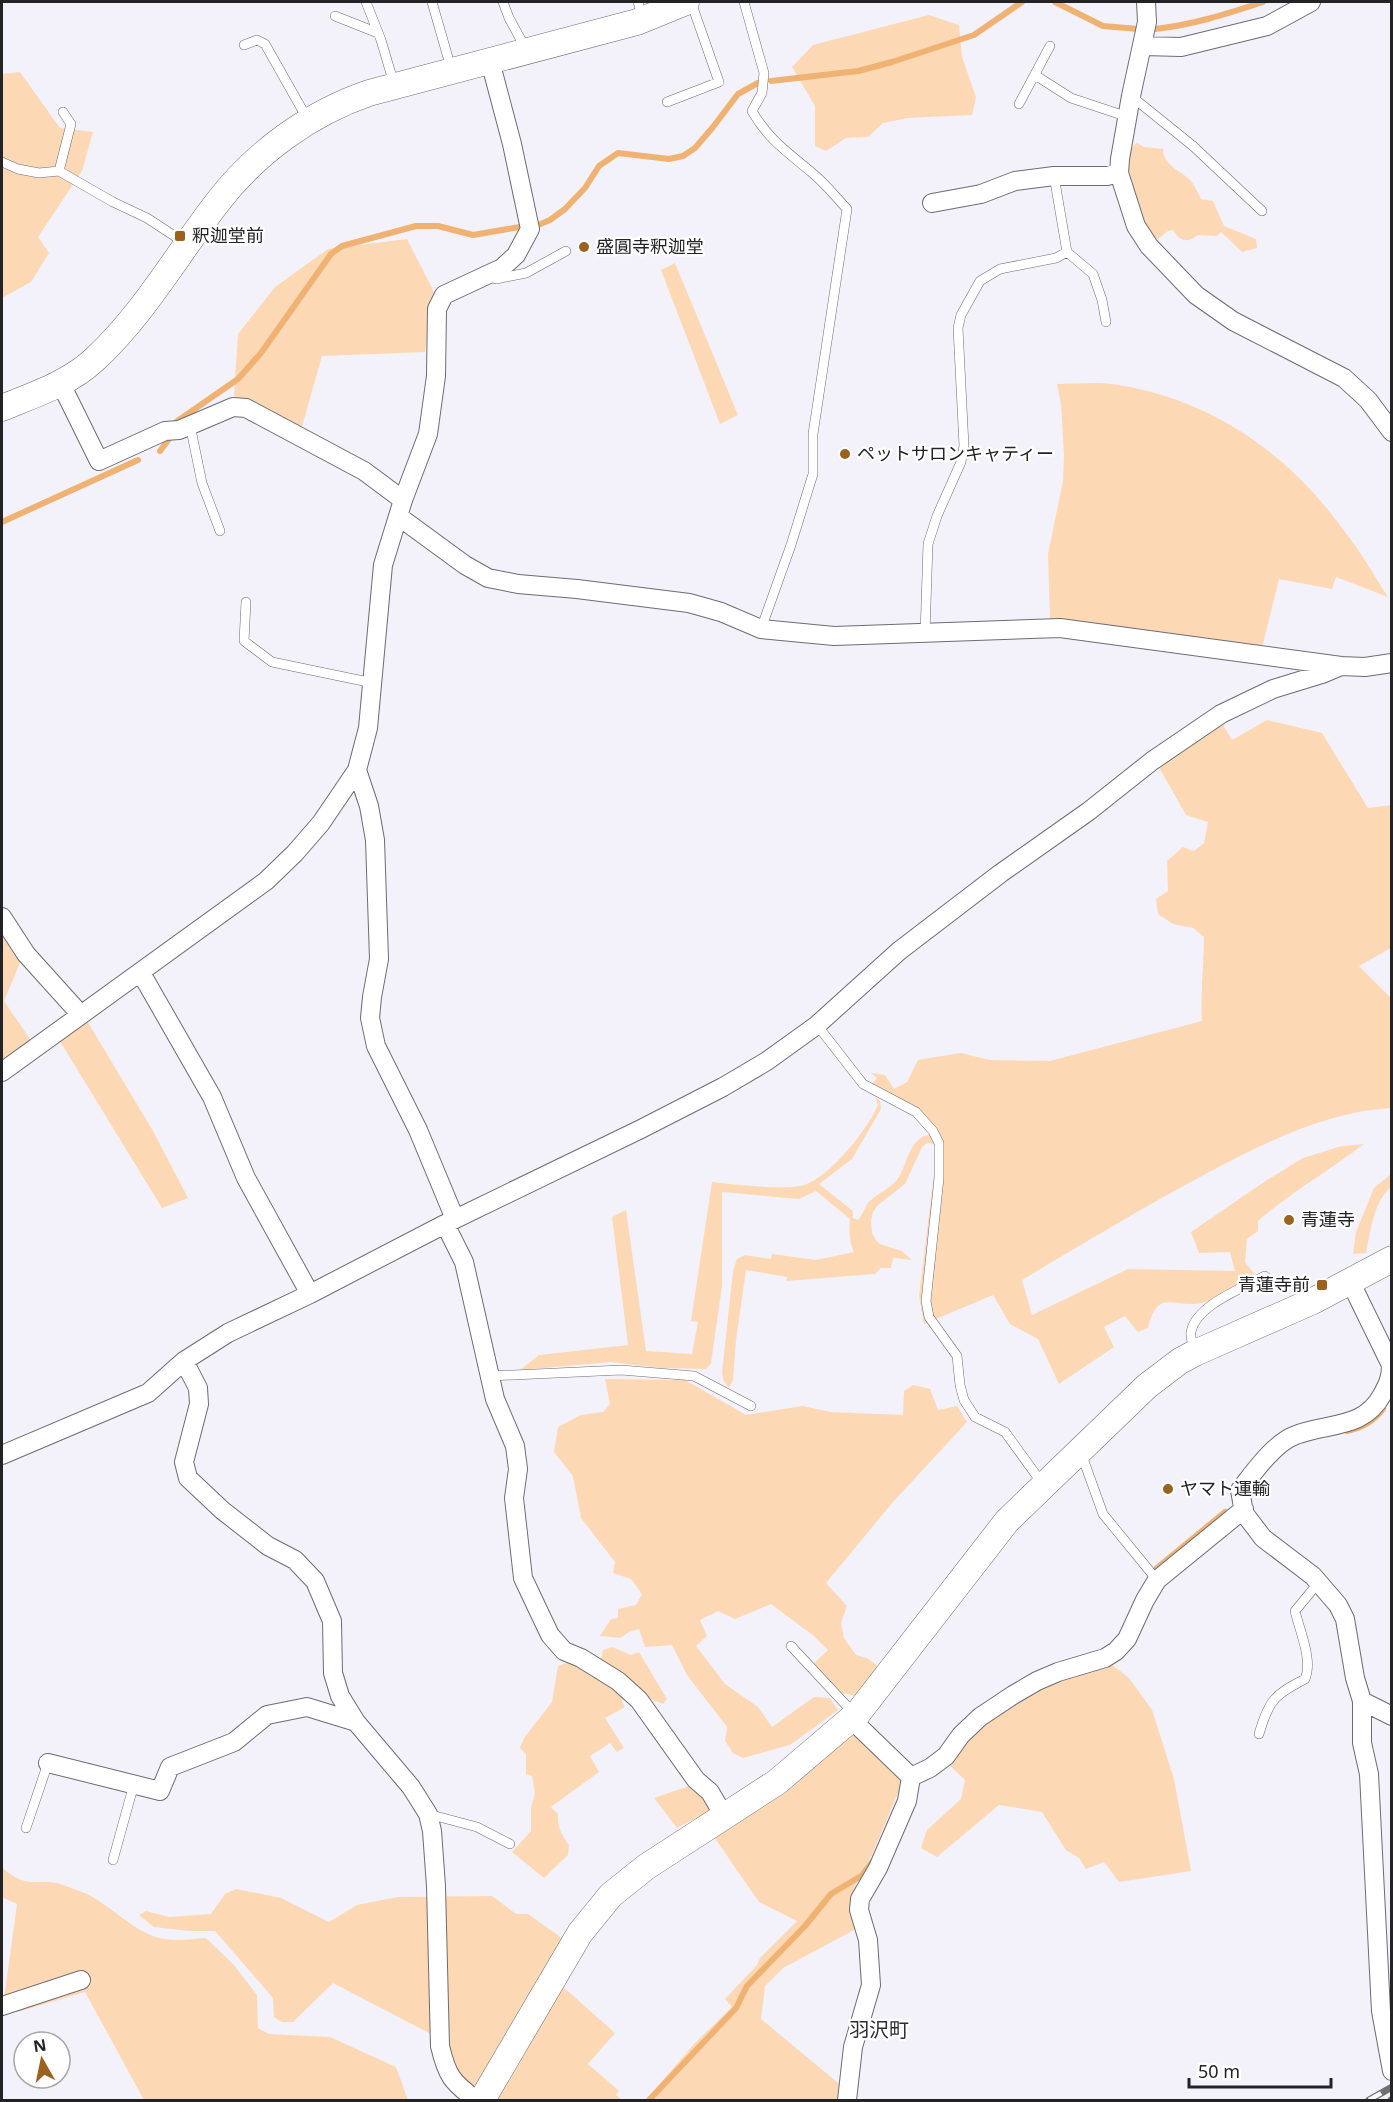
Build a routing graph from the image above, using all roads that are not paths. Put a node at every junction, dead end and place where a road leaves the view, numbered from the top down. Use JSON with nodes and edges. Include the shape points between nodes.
{"nodes":[{"id":1,"x":366,"y":2,"type":"edge"},
{"id":2,"x":432,"y":2,"type":"edge"},
{"id":3,"x":504,"y":2,"type":"edge"},
{"id":4,"x":686,"y":2,"type":"edge"},
{"id":5,"x":692,"y":2,"type":"edge"},
{"id":6,"x":744,"y":2,"type":"edge"},
{"id":7,"x":1146,"y":2,"type":"edge"},
{"id":8,"x":1311,"y":2,"type":"edge"},
{"id":9,"x":640,"y":11,"type":"edge"},
{"id":10,"x":335,"y":16,"type":"dead end"},
{"id":11,"x":378,"y":33,"type":"junction"},
{"id":12,"x":244,"y":45,"type":"dead end"},
{"id":13,"x":1050,"y":46,"type":"dead end"},
{"id":14,"x":1143,"y":46,"type":"junction"},
{"id":15,"x":527,"y":51,"type":"junction"},
{"id":16,"x":490,"y":61,"type":"junction"},
{"id":17,"x":452,"y":71,"type":"junction"},
{"id":18,"x":1035,"y":75,"type":"junction"},
{"id":19,"x":395,"y":86,"type":"junction"},
{"id":20,"x":1131,"y":96,"type":"junction"},
{"id":21,"x":667,"y":102,"type":"dead end"},
{"id":22,"x":1019,"y":105,"type":"dead end"},
{"id":23,"x":63,"y":112,"type":"dead end"},
{"id":24,"x":1128,"y":117,"type":"junction"},
{"id":25,"x":308,"y":120,"type":"junction"},
{"id":26,"x":2,"y":162,"type":"edge"},
{"id":27,"x":59,"y":171,"type":"junction"},
{"id":28,"x":1119,"y":173,"type":"junction"},
{"id":29,"x":1054,"y":176,"type":"junction"},
{"id":30,"x":932,"y":203,"type":"dead end"},
{"id":31,"x":1262,"y":212,"type":"dead end"},
{"id":32,"x":188,"y":244,"type":"junction"},
{"id":33,"x":566,"y":252,"type":"dead end"},
{"id":34,"x":1067,"y":252,"type":"junction"},
{"id":35,"x":488,"y":274,"type":"junction"},
{"id":36,"x":1106,"y":322,"type":"dead end"},
{"id":37,"x":60,"y":382,"type":"junction"},
{"id":38,"x":2,"y":408,"type":"edge"},
{"id":39,"x":190,"y":425,"type":"junction"},
{"id":40,"x":1392,"y":432,"type":"edge"},
{"id":41,"x":400,"y":508,"type":"junction"},
{"id":42,"x":220,"y":531,"type":"dead end"},
{"id":43,"x":246,"y":602,"type":"dead end"},
{"id":44,"x":762,"y":629,"type":"junction"},
{"id":45,"x":925,"y":634,"type":"junction"},
{"id":46,"x":1392,"y":663,"type":"edge"},
{"id":47,"x":1341,"y":666,"type":"junction"},
{"id":48,"x":373,"y":683,"type":"junction"},
{"id":49,"x":357,"y":770,"type":"junction"},
{"id":50,"x":2,"y":918,"type":"edge"},
{"id":51,"x":141,"y":973,"type":"junction"},
{"id":52,"x":81,"y":1015,"type":"junction"},
{"id":53,"x":817,"y":1025,"type":"junction"},
{"id":54,"x":2,"y":1072,"type":"edge"},
{"id":55,"x":450,"y":1222,"type":"junction"},
{"id":56,"x":1392,"y":1259,"type":"edge"},
{"id":57,"x":1265,"y":1276,"type":"dead end"},
{"id":58,"x":1350,"y":1281,"type":"junction"},
{"id":59,"x":310,"y":1294,"type":"junction"},
{"id":60,"x":1195,"y":1353,"type":"junction"},
{"id":61,"x":184,"y":1360,"type":"junction"},
{"id":62,"x":490,"y":1377,"type":"junction"},
{"id":63,"x":752,"y":1406,"type":"dead end"},
{"id":64,"x":1080,"y":1451,"type":"junction"},
{"id":65,"x":2,"y":1455,"type":"edge"},
{"id":66,"x":1044,"y":1485,"type":"junction"},
{"id":67,"x":1244,"y":1509,"type":"junction"},
{"id":68,"x":1157,"y":1580,"type":"junction"},
{"id":69,"x":1319,"y":1582,"type":"junction"},
{"id":70,"x":791,"y":1646,"type":"dead end"},
{"id":71,"x":1362,"y":1701,"type":"junction"},
{"id":72,"x":854,"y":1716,"type":"junction"},
{"id":73,"x":1392,"y":1716,"type":"edge"},
{"id":74,"x":356,"y":1722,"type":"junction"},
{"id":75,"x":1259,"y":1734,"type":"dead end"},
{"id":76,"x":48,"y":1762,"type":"joint"},
{"id":77,"x":911,"y":1777,"type":"junction"},
{"id":78,"x":134,"y":1784,"type":"junction"},
{"id":79,"x":428,"y":1814,"type":"junction"},
{"id":80,"x":724,"y":1816,"type":"junction"},
{"id":81,"x":26,"y":1828,"type":"dead end"},
{"id":82,"x":510,"y":1844,"type":"dead end"},
{"id":83,"x":113,"y":1860,"type":"dead end"},
{"id":84,"x":81,"y":1980,"type":"dead end"},
{"id":85,"x":2,"y":2006,"type":"edge"},
{"id":86,"x":1392,"y":2071,"type":"edge"},
{"id":87,"x":476,"y":2100,"type":"edge"},
{"id":88,"x":482,"y":2100,"type":"edge"},
{"id":89,"x":847,"y":2100,"type":"edge"}],
"edges":[{"from":1,"to":11,"type":"lane"},
{"from":2,"to":17,"type":"lane"},
{"from":3,"to":15,"type":"lane"},
{"from":4,"to":9,"type":"street"},
{"from":5,"to":21,"type":"lane","via":[[719,82]]},
{"from":6,"to":44,"type":"lane","via":[[764,73],[762,93],[752,111],[780,148],[812,173],[847,209],[813,434],[813,474]]},
{"from":7,"to":14,"type":"street"},
{"from":8,"to":14,"type":"street","via":[[1267,26],[1181,47]]},
{"from":9,"to":15,"type":"street"},
{"from":10,"to":11,"type":"lane"},
{"from":11,"to":19,"type":"lane"},
{"from":12,"to":25,"type":"lane","via":[[257,40],[265,44]]},
{"from":13,"to":18,"type":"lane"},
{"from":14,"to":20,"type":"street"},
{"from":15,"to":16,"type":"street"},
{"from":16,"to":17,"type":"street"},
{"from":16,"to":35,"type":"street","via":[[530,229],[516,255]]},
{"from":17,"to":19,"type":"street"},
{"from":18,"to":22,"type":"lane"},
{"from":18,"to":24,"type":"lane","via":[[1071,98]]},
{"from":19,"to":25,"type":"street","via":[[342,102]]},
{"from":20,"to":24,"type":"street"},
{"from":20,"to":31,"type":"lane","via":[[1193,146]]},
{"from":23,"to":27,"type":"lane","via":[[71,124]]},
{"from":24,"to":28,"type":"street"},
{"from":25,"to":32,"type":"street","via":[[232,184]]},
{"from":26,"to":27,"type":"lane","via":[[39,173]]},
{"from":27,"to":32,"type":"lane"},
{"from":28,"to":29,"type":"street"},
{"from":28,"to":40,"type":"street","via":[[1136,226],[1149,246],[1196,295],[1233,321],[1344,378],[1368,400]]},
{"from":29,"to":30,"type":"street","via":[[1015,181],[981,194]]},
{"from":29,"to":34,"type":"lane"},
{"from":32,"to":37,"type":"street","via":[[112,342],[93,361]]},
{"from":33,"to":35,"type":"lane","via":[[526,273],[496,279]]},
{"from":34,"to":36,"type":"lane","via":[[1093,274]]},
{"from":34,"to":45,"type":"lane","via":[[1056,258],[1000,269],[980,281],[961,315],[958,328],[964,446],[928,544]]},
{"from":35,"to":41,"type":"street","via":[[444,295],[437,309],[436,376],[428,434]]},
{"from":37,"to":38,"type":"street"},
{"from":37,"to":39,"type":"street","via":[[99,461],[165,431]]},
{"from":39,"to":41,"type":"street","via":[[233,407],[246,408],[364,471]]},
{"from":39,"to":42,"type":"lane","via":[[202,483]]},
{"from":41,"to":44,"type":"street","via":[[465,565],[488,578],[689,603]]},
{"from":41,"to":48,"type":"street","via":[[383,565]]},
{"from":43,"to":48,"type":"lane","via":[[244,641],[272,662]]},
{"from":44,"to":45,"type":"street","via":[[834,636]]},
{"from":45,"to":47,"type":"street","via":[[1060,628]]},
{"from":46,"to":47,"type":"street"},
{"from":47,"to":53,"type":"street","via":[[1273,689],[1221,714],[1152,761],[899,951]]},
{"from":48,"to":49,"type":"street","via":[[368,728]]},
{"from":49,"to":51,"type":"street","via":[[321,823],[266,881]]},
{"from":49,"to":55,"type":"street","via":[[375,840],[379,959],[370,1018],[376,1046],[418,1130]]},
{"from":50,"to":52,"type":"street","via":[[26,954]]},
{"from":51,"to":52,"type":"street"},
{"from":51,"to":59,"type":"street","via":[[212,1097],[246,1178]]},
{"from":52,"to":54,"type":"street"},
{"from":53,"to":55,"type":"street","via":[[723,1087]]},
{"from":53,"to":66,"type":"lane","via":[[863,1084],[916,1112],[939,1143],[926,1301],[929,1317],[957,1356],[964,1400],[975,1417],[1005,1432]]},
{"from":55,"to":59,"type":"street"},
{"from":55,"to":62,"type":"street","via":[[464,1262]]},
{"from":56,"to":58,"type":"street"},
{"from":57,"to":60,"type":"lane","via":[[1207,1307],[1191,1333]]},
{"from":58,"to":60,"type":"street"},
{"from":58,"to":67,"type":"street","via":[[1391,1365],[1391,1378],[1377,1405],[1359,1419],[1294,1435],[1275,1450],[1240,1490]]},
{"from":59,"to":61,"type":"street","via":[[228,1333]]},
{"from":60,"to":64,"type":"street","via":[[1162,1374]]},
{"from":61,"to":65,"type":"street","via":[[148,1393]]},
{"from":61,"to":74,"type":"street","via":[[198,1388],[199,1404],[184,1462],[188,1478],[268,1546],[295,1560],[315,1581],[332,1620],[333,1673],[340,1696]]},
{"from":62,"to":63,"type":"lane","via":[[621,1370],[694,1376]]},
{"from":62,"to":80,"type":"street","via":[[515,1446],[518,1469],[514,1498],[523,1578],[550,1635],[564,1651],[618,1681],[639,1701],[696,1780],[710,1792]]},
{"from":64,"to":66,"type":"street"},
{"from":64,"to":68,"type":"lane","via":[[1103,1514]]},
{"from":66,"to":72,"type":"street","via":[[1007,1521]]},
{"from":67,"to":68,"type":"street"},
{"from":67,"to":69,"type":"street","via":[[1263,1538]]},
{"from":68,"to":77,"type":"street","via":[[1127,1639],[1116,1651],[1058,1672],[1013,1695],[980,1717],[946,1756]]},
{"from":69,"to":71,"type":"street","via":[[1345,1619]]},
{"from":69,"to":75,"type":"lane","via":[[1295,1611],[1306,1655],[1305,1679],[1273,1699]]},
{"from":70,"to":72,"type":"lane"},
{"from":71,"to":73,"type":"street"},
{"from":71,"to":86,"type":"street","via":[[1381,2011]]},
{"from":72,"to":77,"type":"street"},
{"from":72,"to":80,"type":"street","via":[[785,1776]]},
{"from":74,"to":78,"type":"street","via":[[307,1707],[267,1715],[234,1742],[170,1767],[160,1791]]},
{"from":74,"to":79,"type":"street","via":[[411,1786]]},
{"from":76,"to":78,"type":"street"},
{"from":76,"to":81,"type":"lane"},
{"from":77,"to":89,"type":"street","via":[[907,1801],[860,1899],[871,1985],[853,2047]]},
{"from":78,"to":83,"type":"lane"},
{"from":79,"to":82,"type":"lane","via":[[477,1827]]},
{"from":79,"to":87,"type":"street","via":[[436,1886],[440,2046],[454,2084]]},
{"from":80,"to":88,"type":"street","via":[[627,1881],[595,1913]]},
{"from":84,"to":85,"type":"street"}]}
